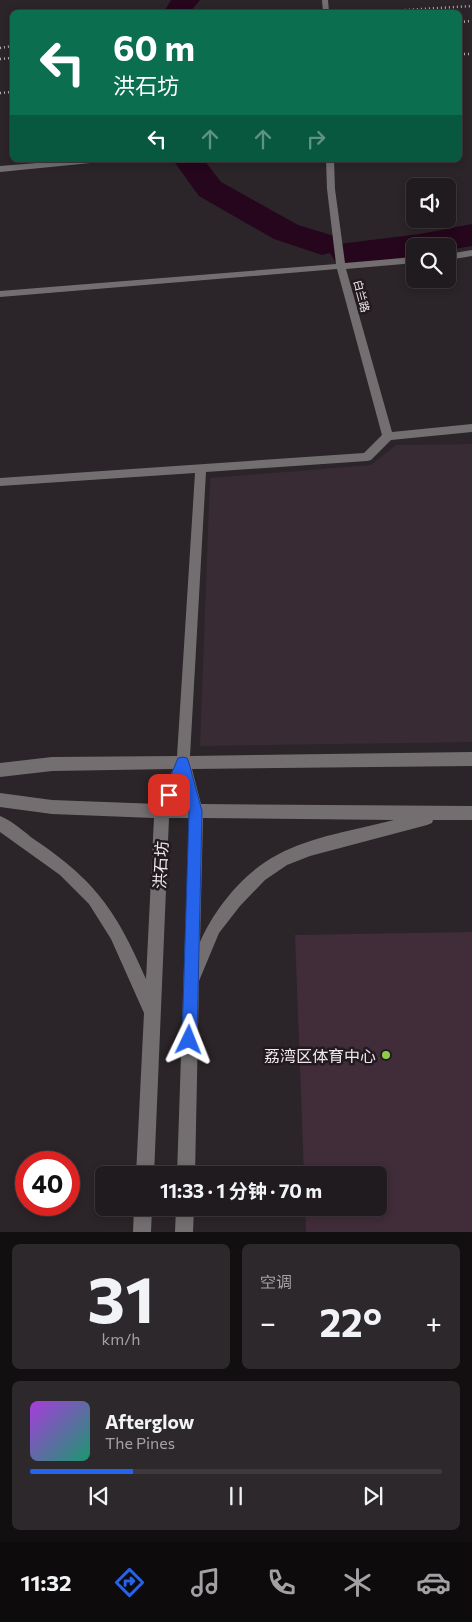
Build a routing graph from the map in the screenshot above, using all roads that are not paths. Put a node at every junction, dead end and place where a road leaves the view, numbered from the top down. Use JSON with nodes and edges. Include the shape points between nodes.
{"nodes":[{"id":1,"x":79,"y":162,"type":"edge"},
{"id":2,"x":330,"y":162,"type":"edge"},
{"id":3,"x":0,"y":169,"type":"edge"},
{"id":4,"x":472,"y":253,"type":"edge"},
{"id":5,"x":456,"y":256,"type":"edge"},
{"id":6,"x":406,"y":261,"type":"edge"},
{"id":7,"x":341,"y":266,"type":"junction"},
{"id":8,"x":0,"y":294,"type":"edge"},
{"id":9,"x":472,"y":428,"type":"edge"},
{"id":10,"x":388,"y":436,"type":"junction"},
{"id":11,"x":201,"y":468,"type":"junction"},
{"id":12,"x":0,"y":482,"type":"edge"},
{"id":13,"x":472,"y":759,"type":"edge"},
{"id":14,"x":183,"y":763,"type":"junction"},
{"id":15,"x":0,"y":770,"type":"edge"},
{"id":16,"x":0,"y":800,"type":"edge"},
{"id":17,"x":162,"y":811,"type":"junction"},
{"id":18,"x":196,"y":811,"type":"junction"},
{"id":19,"x":446,"y":813,"type":"junction"},
{"id":20,"x":472,"y":813,"type":"edge"},
{"id":21,"x":0,"y":823,"type":"edge"},
{"id":22,"x":191,"y":982,"type":"junction"},
{"id":23,"x":153,"y":1014,"type":"junction"},
{"id":24,"x":145,"y":1166,"type":"edge"},
{"id":25,"x":186,"y":1166,"type":"edge"},
{"id":26,"x":143,"y":1216,"type":"edge"},
{"id":27,"x":185,"y":1216,"type":"edge"},
{"id":28,"x":142,"y":1232,"type":"edge"},
{"id":29,"x":184,"y":1232,"type":"edge"}],
"edges":[{"from":1,"to":3,"type":"street"},
{"from":2,"to":7,"type":"street","name":"白兰路"},
{"from":4,"to":5,"type":"street"},
{"from":6,"to":7,"type":"street"},
{"from":7,"to":8,"type":"street"},
{"from":7,"to":10,"type":"street","name":"白兰路"},
{"from":9,"to":10,"type":"street"},
{"from":10,"to":11,"type":"street","via":[[367,457]]},
{"from":11,"to":12,"type":"street"},
{"from":11,"to":14,"type":"street"},
{"from":13,"to":14,"type":"street"},
{"from":14,"to":15,"type":"street","via":[[52,764]]},
{"from":14,"to":17,"type":"street","name":"洪石坊"},
{"from":14,"to":18,"type":"street"},
{"from":16,"to":17,"type":"street","via":[[52,807]]},
{"from":17,"to":18,"type":"street"},
{"from":17,"to":23,"type":"street","name":"洪石坊"},
{"from":18,"to":19,"type":"street"},
{"from":18,"to":22,"type":"street"},
{"from":19,"to":20,"type":"street"},
{"from":19,"to":22,"type":"street","via":[[310,848],[282,860],[260,875],[214,928]]},
{"from":21,"to":23,"type":"street","via":[[66,871],[93,897],[112,925]]},
{"from":22,"to":25,"type":"street"},
{"from":23,"to":24,"type":"street","name":"洪石坊"},
{"from":26,"to":28,"type":"street"},
{"from":27,"to":29,"type":"street"}]}
